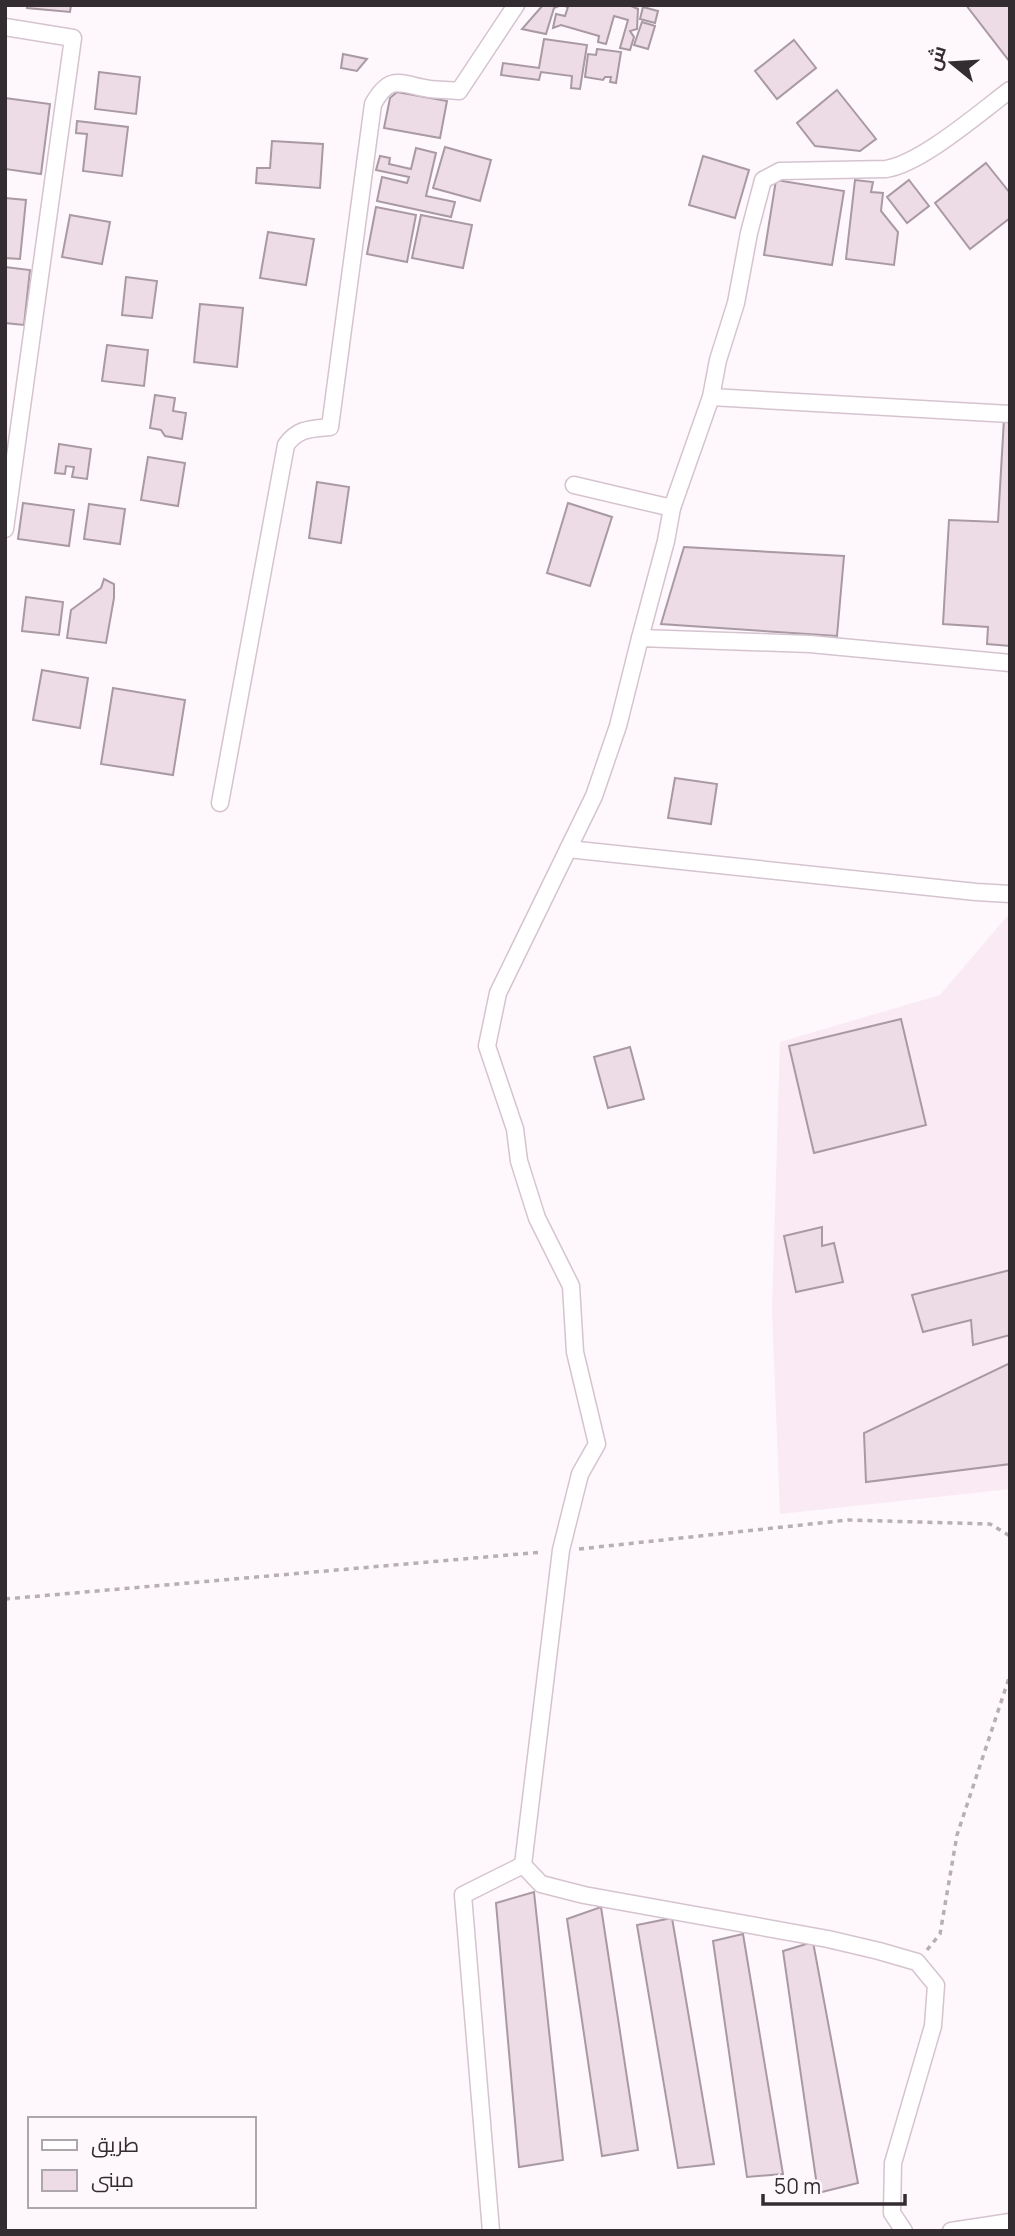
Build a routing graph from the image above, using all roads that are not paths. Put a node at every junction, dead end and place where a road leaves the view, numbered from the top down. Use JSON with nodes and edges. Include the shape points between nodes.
{"nodes":[{"id":1,"x":516,"y":5,"type":"edge"},
{"id":2,"x":5,"y":27,"type":"edge"},
{"id":3,"x":1010,"y":90,"type":"edge"},
{"id":4,"x":711,"y":397,"type":"junction"},
{"id":5,"x":1010,"y":414,"type":"edge"},
{"id":6,"x":574,"y":485,"type":"dead end"},
{"id":7,"x":672,"y":508,"type":"junction"},
{"id":8,"x":5,"y":529,"type":"edge"},
{"id":9,"x":640,"y":638,"type":"junction"},
{"id":10,"x":1010,"y":663,"type":"edge"},
{"id":11,"x":220,"y":803,"type":"dead end"},
{"id":12,"x":568,"y":849,"type":"junction"},
{"id":13,"x":1010,"y":894,"type":"edge"},
{"id":14,"x":523,"y":1865,"type":"junction"},
{"id":15,"x":1010,"y":2222,"type":"edge"},
{"id":16,"x":992,"y":2228,"type":"edge"},
{"id":17,"x":491,"y":2231,"type":"edge"},
{"id":18,"x":904,"y":2231,"type":"edge"},
{"id":19,"x":951,"y":2231,"type":"edge"}],
"edges":[{"from":1,"to":11,"type":"street","via":[[458,91],[398,81],[387,84],[373,104],[330,427],[302,430],[286,444]]},
{"from":2,"to":8,"type":"street","via":[[73,38]]},
{"from":3,"to":4,"type":"street","via":[[899,167],[780,171],[763,180]]},
{"from":4,"to":5,"type":"street"},
{"from":4,"to":7,"type":"street"},
{"from":6,"to":7,"type":"street"},
{"from":7,"to":9,"type":"street"},
{"from":9,"to":10,"type":"street","via":[[810,644]]},
{"from":9,"to":12,"type":"street","via":[[618,726],[594,796]]},
{"from":12,"to":13,"type":"street"},
{"from":12,"to":14,"type":"street","via":[[498,993],[487,1046],[515,1129],[519,1161],[537,1218],[571,1286],[575,1352],[597,1444],[580,1474],[561,1550]]},
{"from":14,"to":17,"type":"street","via":[[463,1895]]},
{"from":14,"to":18,"type":"street","via":[[541,1884],[584,1895],[828,1939],[917,1962],[936,1985],[933,2026],[893,2164],[891,2213]]},
{"from":15,"to":16,"type":"street"},
{"from":16,"to":19,"type":"street"}]}
